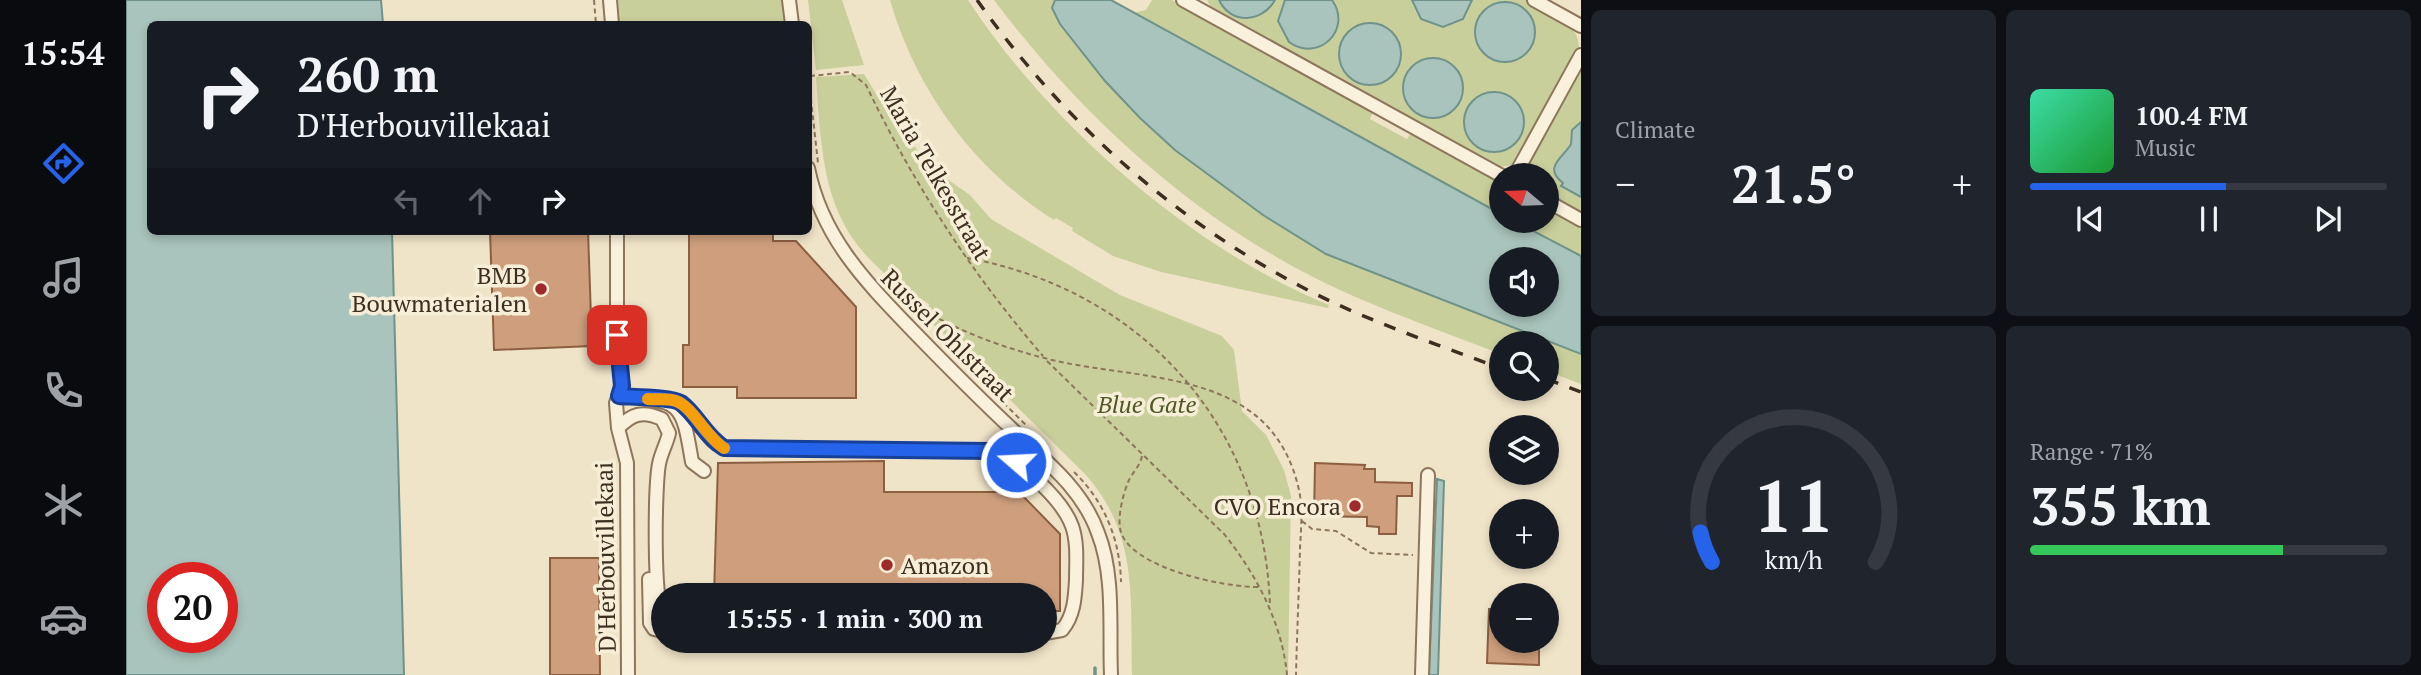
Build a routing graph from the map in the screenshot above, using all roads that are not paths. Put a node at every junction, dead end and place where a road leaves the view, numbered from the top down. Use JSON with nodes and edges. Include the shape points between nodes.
{"nodes":[{"id":1,"x":610,"y":0,"type":"edge"},
{"id":2,"x":789,"y":0,"type":"edge"},
{"id":3,"x":1534,"y":0,"type":"edge"},
{"id":4,"x":1190,"y":2,"type":"edge"},
{"id":5,"x":612,"y":21,"type":"edge"},
{"id":6,"x":792,"y":21,"type":"edge"},
{"id":7,"x":1581,"y":26,"type":"edge"},
{"id":8,"x":1581,"y":55,"type":"edge"},
{"id":9,"x":1522,"y":163,"type":"edge"},
{"id":10,"x":814,"y":168,"type":"edge"},
{"id":11,"x":1489,"y":169,"type":"edge"},
{"id":12,"x":1559,"y":208,"type":"edge"},
{"id":13,"x":1581,"y":220,"type":"edge"},
{"id":14,"x":617,"y":235,"type":"edge"},
{"id":15,"x":620,"y":391,"type":"junction"},
{"id":16,"x":664,"y":400,"type":"junction"},
{"id":17,"x":618,"y":428,"type":"junction"},
{"id":18,"x":666,"y":447,"type":"junction"},
{"id":19,"x":704,"y":471,"type":"dead end"},
{"id":20,"x":1428,"y":475,"type":"dead end"},
{"id":21,"x":657,"y":583,"type":"edge"},
{"id":22,"x":651,"y":624,"type":"edge"},
{"id":23,"x":1057,"y":631,"type":"edge"},
{"id":24,"x":628,"y":675,"type":"edge"},
{"id":25,"x":1111,"y":675,"type":"edge"},
{"id":26,"x":1422,"y":675,"type":"edge"}],
"edges":[{"from":1,"to":5,"type":"street"},
{"from":2,"to":6,"type":"street"},
{"from":3,"to":7,"type":"street"},
{"from":4,"to":11,"type":"street"},
{"from":8,"to":9,"type":"street"},
{"from":10,"to":25,"type":"street","name":"Russel Ohlstraat","via":[[813,189],[828,228],[856,272],[1073,487],[1098,530],[1107,560]]},
{"from":12,"to":13,"type":"street"},
{"from":14,"to":15,"type":"street","name":"D'Herbouvillekaai"},
{"from":15,"to":16,"type":"street"},
{"from":15,"to":17,"type":"street","name":"D'Herbouvillekaai"},
{"from":16,"to":19,"type":"street","via":[[674,404],[683,417],[692,462]]},
{"from":16,"to":23,"type":"street","via":[[681,403],[724,448],[991,451],[1016,462],[1061,507],[1075,541],[1074,609]]},
{"from":17,"to":18,"type":"street","via":[[632,414],[654,415],[670,433]]},
{"from":17,"to":24,"type":"street","name":"D'Herbouvillekaai","via":[[627,463]]},
{"from":18,"to":21,"type":"street","via":[[659,463]]},
{"from":18,"to":22,"type":"street","via":[[650,477]]},
{"from":20,"to":26,"type":"street"}]}
